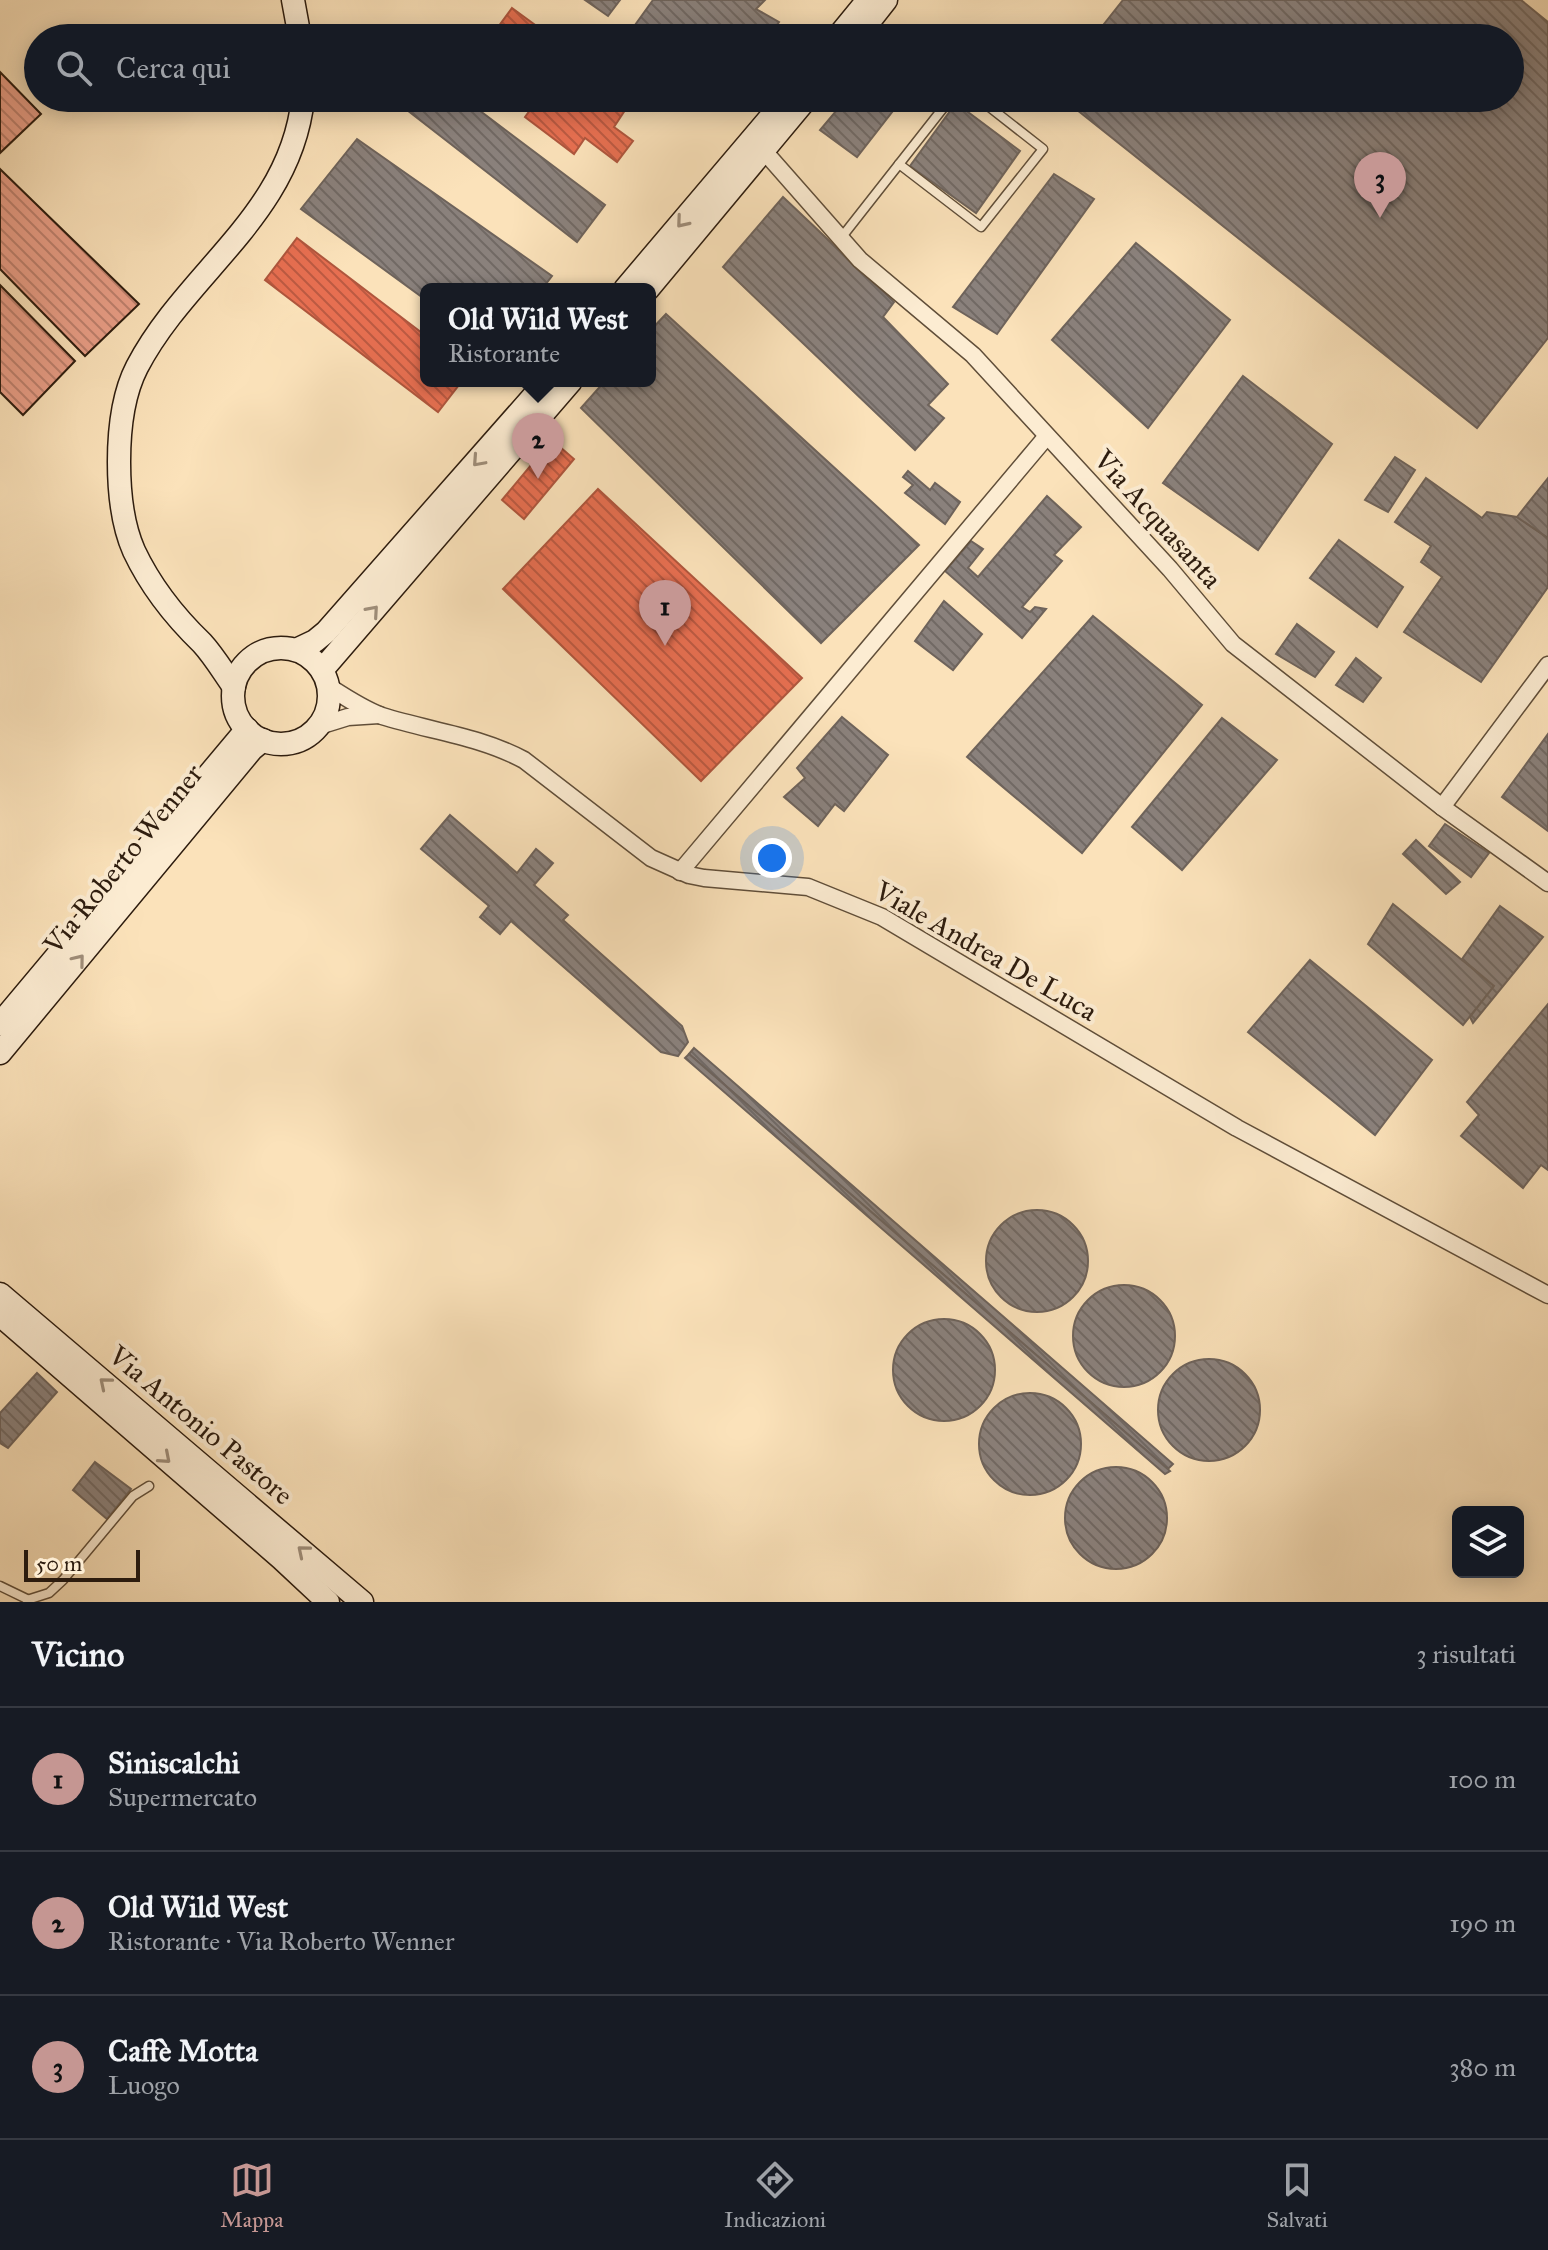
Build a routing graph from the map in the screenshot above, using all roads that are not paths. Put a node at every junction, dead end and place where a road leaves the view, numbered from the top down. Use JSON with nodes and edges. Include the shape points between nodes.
{"nodes":[{"id":1,"x":293,"y":0,"type":"edge"},
{"id":2,"x":868,"y":0,"type":"edge"},
{"id":3,"x":886,"y":0,"type":"edge"},
{"id":4,"x":297,"y":24,"type":"edge"},
{"id":5,"x":848,"y":24,"type":"edge"},
{"id":6,"x":867,"y":24,"type":"edge"},
{"id":7,"x":301,"y":112,"type":"edge"},
{"id":8,"x":775,"y":112,"type":"edge"},
{"id":9,"x":796,"y":112,"type":"edge"},
{"id":10,"x":940,"y":112,"type":"edge"},
{"id":11,"x":996,"y":112,"type":"edge"},
{"id":12,"x":764,"y":151,"type":"junction"},
{"id":13,"x":899,"y":164,"type":"junction"},
{"id":14,"x":841,"y":239,"type":"junction"},
{"id":15,"x":630,"y":283,"type":"edge"},
{"id":16,"x":653,"y":283,"type":"edge"},
{"id":17,"x":542,"y":387,"type":"edge"},
{"id":18,"x":566,"y":387,"type":"edge"},
{"id":19,"x":1047,"y":436,"type":"junction"},
{"id":20,"x":202,"y":644,"type":"junction"},
{"id":21,"x":296,"y":650,"type":"junction"},
{"id":22,"x":250,"y":659,"type":"junction"},
{"id":23,"x":1548,"y":665,"type":"edge"},
{"id":24,"x":325,"y":678,"type":"junction"},
{"id":25,"x":234,"y":687,"type":"junction"},
{"id":26,"x":381,"y":715,"type":"junction"},
{"id":27,"x":319,"y":726,"type":"junction"},
{"id":28,"x":255,"y":734,"type":"junction"},
{"id":29,"x":1442,"y":807,"type":"junction"},
{"id":30,"x":680,"y":872,"type":"junction"},
{"id":31,"x":1548,"y":883,"type":"edge"},
{"id":32,"x":0,"y":1024,"type":"edge"},
{"id":33,"x":0,"y":1053,"type":"edge"},
{"id":34,"x":0,"y":1294,"type":"edge"},
{"id":35,"x":1548,"y":1295,"type":"edge"},
{"id":36,"x":0,"y":1315,"type":"edge"},
{"id":37,"x":149,"y":1486,"type":"dead end"},
{"id":38,"x":0,"y":1586,"type":"edge"},
{"id":39,"x":30,"y":1601,"type":"edge"},
{"id":40,"x":328,"y":1602,"type":"edge"},
{"id":41,"x":362,"y":1602,"type":"edge"}],
"edges":[{"from":1,"to":4,"type":"main road"},
{"from":2,"to":5,"type":"main road"},
{"from":3,"to":6,"type":"main road"},
{"from":7,"to":20,"type":"main road","via":[[279,178],[248,225],[150,346],[123,409],[121,500],[133,548],[175,616]]},
{"from":8,"to":15,"type":"main road","one_way":true},
{"from":9,"to":12,"type":"main road"},
{"from":10,"to":13,"type":"lane"},
{"from":11,"to":13,"type":"lane","via":[[1043,149],[981,227]]},
{"from":12,"to":14,"type":"street","name":"Via Acquasanta"},
{"from":12,"to":16,"type":"main road"},
{"from":13,"to":14,"type":"lane"},
{"from":14,"to":19,"type":"street","name":"Via Acquasanta","via":[[973,355]]},
{"from":17,"to":21,"type":"main road","one_way":true,"via":[[326,632]]},
{"from":24,"to":18,"type":"main road","one_way":true},
{"from":19,"to":29,"type":"street","name":"Via Acquasanta","via":[[1233,644]]},
{"from":19,"to":30,"type":"street"},
{"from":20,"to":22,"type":"main road"},
{"from":20,"to":25,"type":"main road"},
{"from":21,"to":22,"type":"main road","via":[[277,648]]},
{"from":21,"to":24,"type":"main road","via":[[311,658]]},
{"from":22,"to":25,"type":"main road"},
{"from":23,"to":29,"type":"street"},
{"from":24,"to":26,"type":"street","via":[[354,703]]},
{"from":24,"to":27,"type":"main road","via":[[329,703]]},
{"from":25,"to":28,"type":"main road","via":[[234,705]]},
{"from":26,"to":27,"type":"street"},
{"from":26,"to":30,"type":"street","name":"Viale Andrea De Luca","via":[[501,748],[524,760],[643,853]]},
{"from":27,"to":28,"type":"main road","via":[[297,741],[280,743]]},
{"from":28,"to":32,"type":"main road","name":"Via Roberto Wenner"},
{"from":33,"to":28,"type":"main road","name":"Via Roberto Wenner","one_way":true,"via":[[252,749]]},
{"from":29,"to":31,"type":"street","name":"Via Acquasanta"},
{"from":30,"to":35,"type":"street","name":"Viale Andrea De Luca","via":[[808,887],[882,917],[1237,1128]]},
{"from":41,"to":34,"type":"main road","name":"Via Antonio Pastore","one_way":true},
{"from":36,"to":40,"type":"main road","name":"Via Antonio Pastore","one_way":true},
{"from":37,"to":39,"type":"lane","via":[[133,1496],[63,1580]]},
{"from":38,"to":39,"type":"lane"}]}
